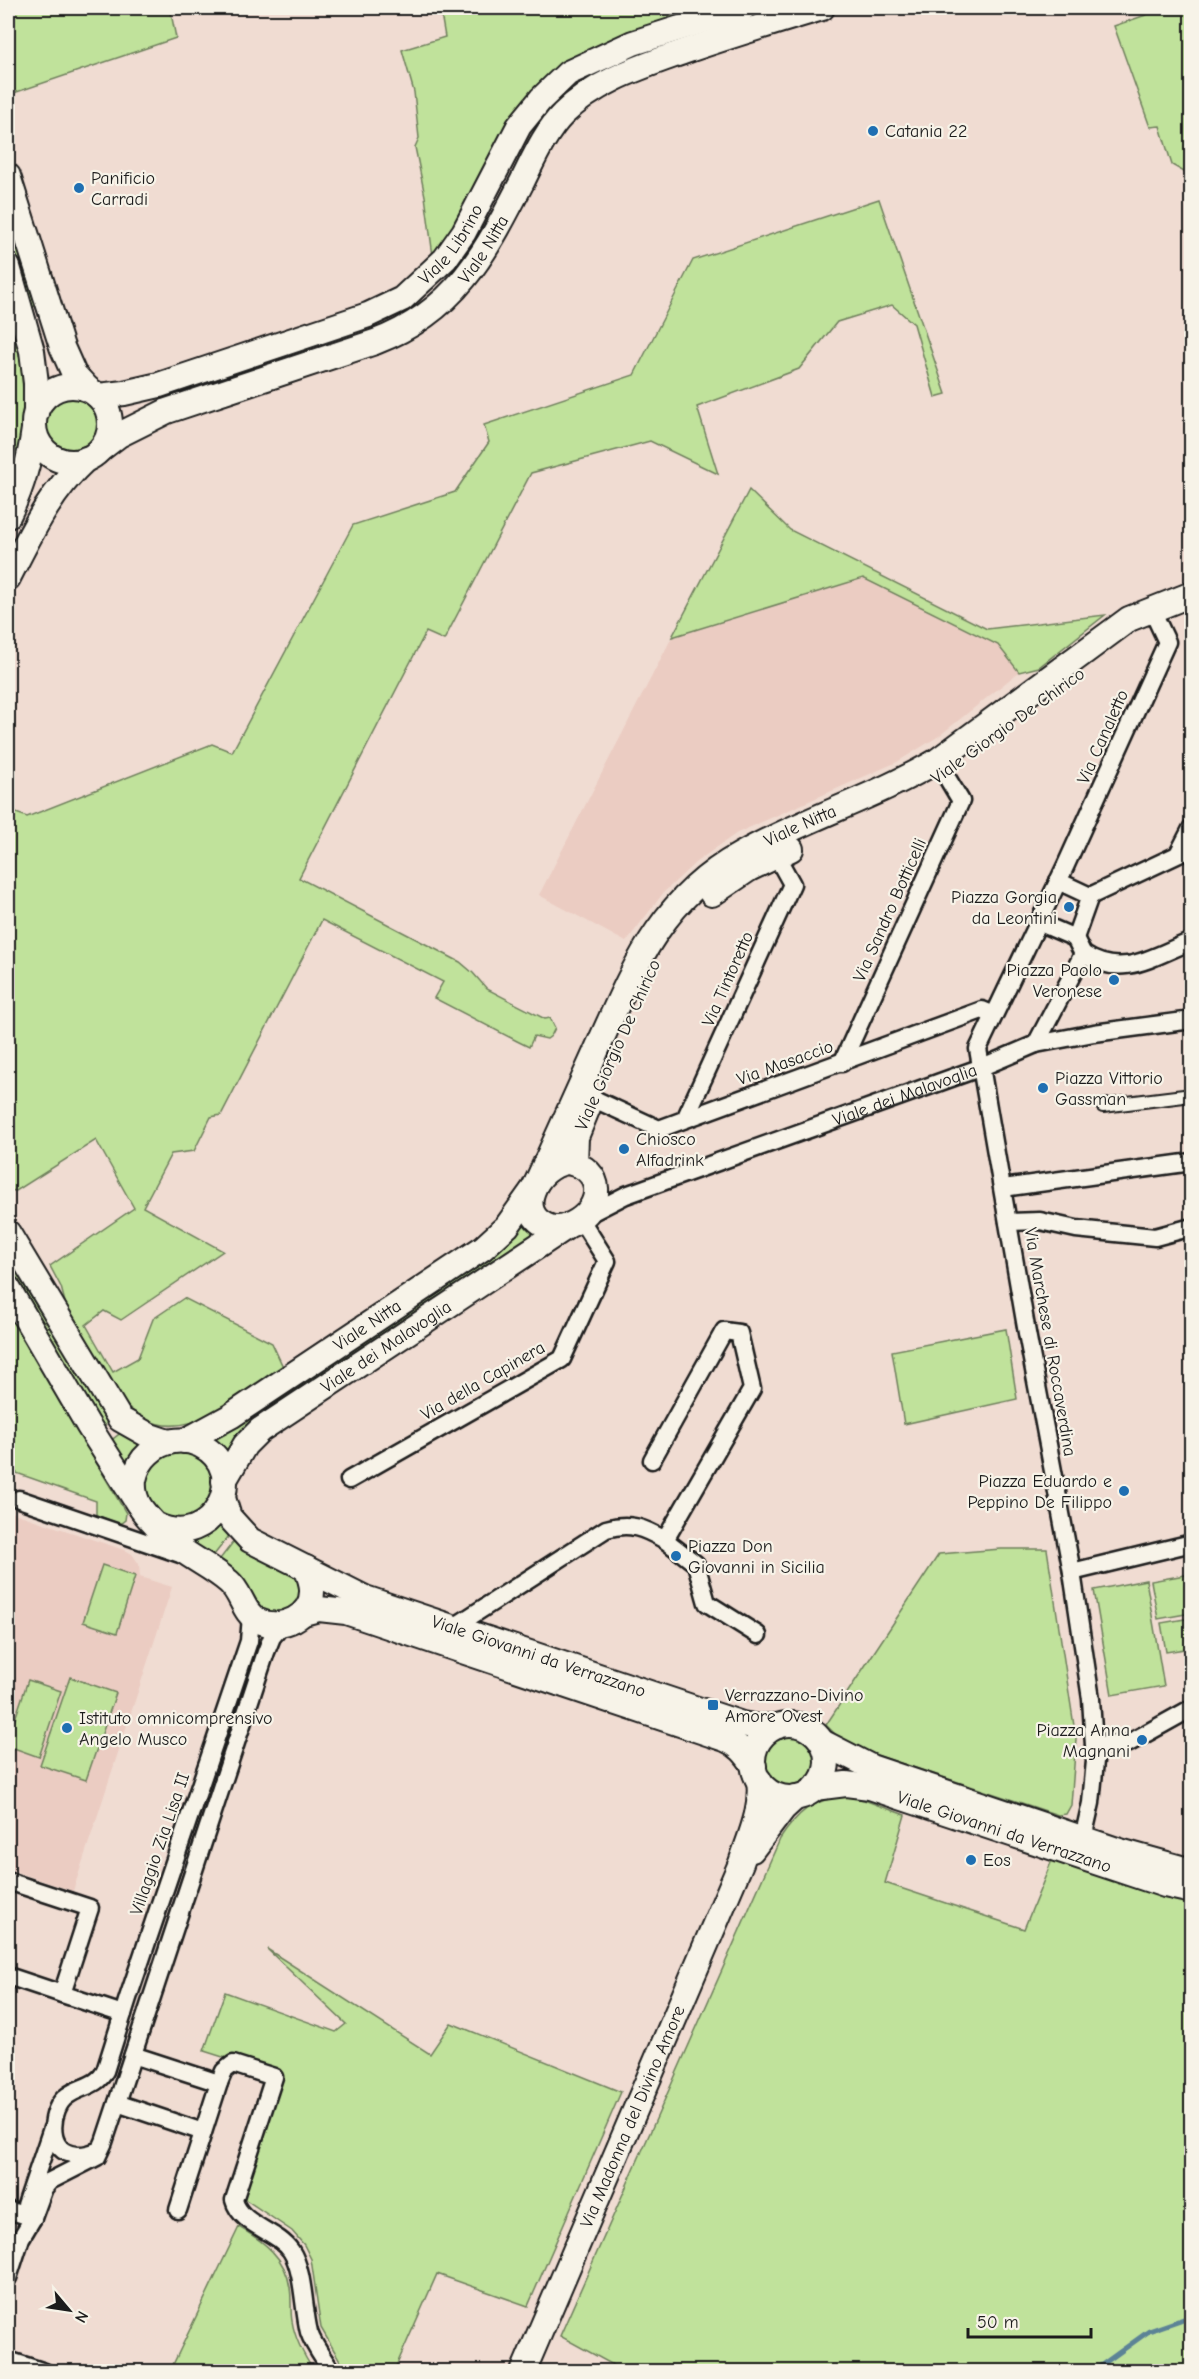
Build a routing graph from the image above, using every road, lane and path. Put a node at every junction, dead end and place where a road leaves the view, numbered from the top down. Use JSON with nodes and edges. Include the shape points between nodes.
{"nodes":[{"id":1,"x":743,"y":8,"type":"edge"},
{"id":2,"x":822,"y":8,"type":"edge"},
{"id":3,"x":8,"y":176,"type":"edge"},
{"id":4,"x":8,"y":267,"type":"edge"},
{"id":5,"x":93,"y":392,"type":"junction"},
{"id":6,"x":35,"y":421,"type":"junction"},
{"id":7,"x":94,"y":454,"type":"junction"},
{"id":8,"x":8,"y":516,"type":"edge"},
{"id":9,"x":8,"y":578,"type":"edge"},
{"id":10,"x":1191,"y":594,"type":"edge"},
{"id":11,"x":1191,"y":611,"type":"edge"},
{"id":12,"x":1155,"y":615,"type":"junction"},
{"id":13,"x":941,"y":768,"type":"junction"},
{"id":14,"x":1191,"y":827,"type":"edge"},
{"id":15,"x":772,"y":848,"type":"junction"},
{"id":16,"x":1185,"y":851,"type":"edge"},
{"id":17,"x":1062,"y":874,"type":"junction"},
{"id":18,"x":1090,"y":896,"type":"junction"},
{"id":19,"x":1038,"y":922,"type":"junction"},
{"id":20,"x":1075,"y":938,"type":"junction"},
{"id":21,"x":1191,"y":941,"type":"edge"},
{"id":22,"x":1083,"y":954,"type":"junction"},
{"id":23,"x":994,"y":1015,"type":"junction"},
{"id":24,"x":1191,"y":1020,"type":"edge"},
{"id":25,"x":1036,"y":1044,"type":"junction"},
{"id":26,"x":842,"y":1063,"type":"junction"},
{"id":27,"x":982,"y":1066,"type":"junction"},
{"id":28,"x":1191,"y":1095,"type":"edge"},
{"id":29,"x":592,"y":1098,"type":"junction"},
{"id":30,"x":1103,"y":1106,"type":"dead end"},
{"id":31,"x":685,"y":1119,"type":"junction"},
{"id":32,"x":1191,"y":1162,"type":"edge"},
{"id":33,"x":575,"y":1164,"type":"junction"},
{"id":34,"x":595,"y":1182,"type":"junction"},
{"id":35,"x":535,"y":1186,"type":"junction"},
{"id":36,"x":1002,"y":1188,"type":"junction"},
{"id":37,"x":626,"y":1195,"type":"junction"},
{"id":38,"x":577,"y":1221,"type":"junction"},
{"id":39,"x":1008,"y":1222,"type":"junction"},
{"id":40,"x":1191,"y":1227,"type":"edge"},
{"id":41,"x":8,"y":1233,"type":"edge"},
{"id":42,"x":8,"y":1288,"type":"edge"},
{"id":43,"x":177,"y":1441,"type":"junction"},
{"id":44,"x":652,"y":1460,"type":"dead end"},
{"id":45,"x":350,"y":1480,"type":"dead end"},
{"id":46,"x":224,"y":1490,"type":"junction"},
{"id":47,"x":19,"y":1499,"type":"dead end"},
{"id":48,"x":144,"y":1512,"type":"junction"},
{"id":49,"x":134,"y":1539,"type":"junction"},
{"id":50,"x":665,"y":1540,"type":"junction"},
{"id":51,"x":1191,"y":1544,"type":"edge"},
{"id":52,"x":196,"y":1560,"type":"junction"},
{"id":53,"x":306,"y":1568,"type":"junction"},
{"id":54,"x":1072,"y":1572,"type":"junction"},
{"id":55,"x":251,"y":1616,"type":"junction"},
{"id":56,"x":293,"y":1619,"type":"junction"},
{"id":57,"x":454,"y":1627,"type":"junction"},
{"id":58,"x":758,"y":1635,"type":"dead end"},
{"id":59,"x":1191,"y":1708,"type":"edge"},
{"id":60,"x":778,"y":1726,"type":"junction"},
{"id":61,"x":822,"y":1742,"type":"junction"},
{"id":62,"x":1094,"y":1746,"type":"junction"},
{"id":63,"x":757,"y":1773,"type":"junction"},
{"id":64,"x":805,"y":1793,"type":"junction"},
{"id":65,"x":934,"y":1798,"type":"junction"},
{"id":66,"x":1081,"y":1847,"type":"junction"},
{"id":67,"x":741,"y":1863,"type":"junction"},
{"id":68,"x":1191,"y":1871,"type":"edge"},
{"id":69,"x":8,"y":1881,"type":"edge"},
{"id":70,"x":1191,"y":1891,"type":"edge"},
{"id":71,"x":8,"y":1976,"type":"edge"},
{"id":72,"x":62,"y":1994,"type":"junction"},
{"id":73,"x":123,"y":2014,"type":"junction"},
{"id":74,"x":133,"y":2055,"type":"junction"},
{"id":75,"x":219,"y":2083,"type":"junction"},
{"id":76,"x":117,"y":2103,"type":"junction"},
{"id":77,"x":52,"y":2128,"type":"junction"},
{"id":78,"x":203,"y":2132,"type":"junction"},
{"id":79,"x":101,"y":2149,"type":"junction"},
{"id":80,"x":178,"y":2210,"type":"dead end"},
{"id":81,"x":21,"y":2214,"type":"edge"},
{"id":82,"x":8,"y":2278,"type":"edge"},
{"id":83,"x":8,"y":2360,"type":"edge"},
{"id":84,"x":45,"y":2372,"type":"edge"},
{"id":85,"x":332,"y":2372,"type":"edge"},
{"id":86,"x":523,"y":2372,"type":"edge"}],
"edges":[{"from":1,"to":5,"type":"main road","name":"Viale Librino","via":[[633,43],[568,73],[519,126],[464,232],[445,259],[402,299],[368,315],[159,385],[124,393]]},
{"from":2,"to":7,"type":"main road","name":"Viale Nitta","via":[[642,67],[584,96],[562,115],[467,277],[416,321],[389,337],[167,411],[119,435]]},
{"from":3,"to":5,"type":"main road","via":[[62,347],[74,374]]},
{"from":4,"to":6,"type":"main road","via":[[32,351]]},
{"from":5,"to":6,"type":"main road","via":[[73,386],[54,391],[43,400]]},
{"from":5,"to":7,"type":"main road","via":[[106,407],[111,421],[109,435]]},
{"from":6,"to":7,"type":"main road","via":[[39,443],[53,457],[72,462]]},
{"from":6,"to":8,"type":"main road","via":[[31,453]]},
{"from":7,"to":9,"type":"main road","name":"Viale Nitta","via":[[67,477]]},
{"from":10,"to":12,"type":"main road","name":"Viale Nitta"},
{"from":11,"to":12,"type":"main road"},
{"from":12,"to":13,"type":"main road","name":"Viale Nitta","via":[[1118,626],[958,747]]},
{"from":12,"to":17,"type":"street","name":"Via Canaletto","via":[[1167,642]]},
{"from":13,"to":15,"type":"main road","name":"Viale Nitta","via":[[907,778]]},
{"from":13,"to":26,"type":"street","name":"Via Sandro Botticelli","via":[[961,801]]},
{"from":14,"to":16,"type":"street"},
{"from":15,"to":29,"type":"main road","name":"Viale Giorgio De Chirico","via":[[688,914],[676,929],[647,975]]},
{"from":15,"to":31,"type":"street","name":"Via Tintoretto","via":[[792,884]]},
{"from":15,"to":35,"type":"main road","name":"Viale Nitta","via":[[740,855],[694,887],[654,932]]},
{"from":16,"to":18,"type":"street"},
{"from":17,"to":18,"type":"street"},
{"from":17,"to":19,"type":"street","name":"Via Canaletto"},
{"from":18,"to":20,"type":"street"},
{"from":19,"to":20,"type":"street"},
{"from":19,"to":23,"type":"street","name":"Via Canaletto"},
{"from":20,"to":22,"type":"street"},
{"from":21,"to":22,"type":"street","via":[[1137,965],[1114,966]]},
{"from":22,"to":25,"type":"street"},
{"from":23,"to":26,"type":"street","name":"Via Masaccio","via":[[982,1010]]},
{"from":23,"to":27,"type":"street","via":[[978,1049]]},
{"from":24,"to":25,"type":"street","name":"Viale dei Malavoglia"},
{"from":25,"to":27,"type":"street","name":"Viale dei Malavoglia"},
{"from":26,"to":31,"type":"street","name":"Via Masaccio"},
{"from":27,"to":36,"type":"street","name":"Via Marchese di Roccaverdina"},
{"from":27,"to":37,"type":"street","name":"Viale dei Malavoglia"},
{"from":28,"to":30,"type":"street"},
{"from":29,"to":31,"type":"street","name":"Via Masaccio","via":[[659,1129]]},
{"from":29,"to":33,"type":"main road","name":"Viale Giorgio De Chirico","via":[[576,1137]]},
{"from":32,"to":36,"type":"street"},
{"from":33,"to":34,"type":"main road"},
{"from":33,"to":35,"type":"main road","via":[[554,1166]]},
{"from":34,"to":37,"type":"street"},
{"from":34,"to":38,"type":"main road","via":[[595,1201]]},
{"from":35,"to":38,"type":"main road","via":[[530,1206],[536,1218],[550,1227]]},
{"from":35,"to":43,"type":"main road","name":"Viale Nitta","via":[[507,1226],[483,1248],[231,1416]]},
{"from":36,"to":39,"type":"street","name":"Via Marchese di Roccaverdina"},
{"from":37,"to":38,"type":"street","name":"Viale dei Malavoglia"},
{"from":38,"to":45,"type":"street","name":"Via della Capinera","via":[[607,1261],[562,1359]]},
{"from":38,"to":46,"type":"main road","name":"Viale dei Malavoglia","via":[[261,1430],[245,1445]]},
{"from":39,"to":40,"type":"street","via":[[1040,1221],[1155,1237]]},
{"from":39,"to":54,"type":"street","name":"Via Marchese di Roccaverdina"},
{"from":41,"to":43,"type":"main road","via":[[120,1419],[150,1436]]},
{"from":42,"to":48,"type":"main road"},
{"from":43,"to":46,"type":"main road","via":[[201,1446],[215,1457]]},
{"from":43,"to":48,"type":"main road","via":[[151,1450],[139,1465],[134,1483]]},
{"from":44,"to":50,"type":"street","via":[[724,1331],[739,1333],[752,1389]]},
{"from":46,"to":48,"type":"main road","via":[[210,1520],[196,1528],[171,1531]]},
{"from":46,"to":53,"type":"main road","name":"Viale Giovanni da Verrazzano","via":[[229,1517],[250,1540]]},
{"from":47,"to":49,"type":"street"},
{"from":48,"to":49,"type":"street"},
{"from":48,"to":52,"type":"main road","via":[[169,1540]]},
{"from":49,"to":52,"type":"street"},
{"from":50,"to":57,"type":"street","via":[[647,1530],[622,1525],[606,1528]]},
{"from":50,"to":58,"type":"street","via":[[696,1563],[707,1603]]},
{"from":51,"to":54,"type":"street"},
{"from":52,"to":55,"type":"main road","via":[[233,1586]]},
{"from":53,"to":56,"type":"main road","via":[[312,1592],[310,1602]]},
{"from":53,"to":57,"type":"main road","name":"Viale Giovanni da Verrazzano","via":[[365,1598]]},
{"from":54,"to":62,"type":"street","name":"Via Marchese di Roccaverdina"},
{"from":55,"to":56,"type":"main road","name":"Viale Giovanni da Verrazzano","via":[[268,1624]]},
{"from":55,"to":73,"type":"street","name":"Villaggio Zia Lisa II","via":[[249,1641]]},
{"from":56,"to":63,"type":"main road","name":"Viale Giovanni da Verrazzano","via":[[319,1610],[346,1612],[725,1738],[744,1750]]},
{"from":56,"to":74,"type":"street","via":[[272,1637],[266,1652]]},
{"from":57,"to":60,"type":"main road","name":"Viale Giovanni da Verrazzano","via":[[742,1724]]},
{"from":59,"to":62,"type":"street","via":[[1129,1743]]},
{"from":60,"to":61,"type":"main road","via":[[803,1726]]},
{"from":60,"to":63,"type":"main road","via":[[759,1742],[754,1758]]},
{"from":61,"to":64,"type":"main road","via":[[827,1762],[823,1777]]},
{"from":61,"to":65,"type":"main road","name":"Viale Giovanni da Verrazzano"},
{"from":62,"to":66,"type":"street","name":"Via Marchese di Roccaverdina","via":[[1091,1803]]},
{"from":63,"to":64,"type":"main road","via":[[773,1793],[787,1797]]},
{"from":63,"to":67,"type":"main road","via":[[759,1808]]},
{"from":64,"to":65,"type":"main road","name":"Viale Giovanni da Verrazzano","via":[[859,1784]]},
{"from":64,"to":67,"type":"main road","via":[[783,1809]]},
{"from":65,"to":66,"type":"main road","name":"Viale Giovanni da Verrazzano"},
{"from":66,"to":68,"type":"main road","name":"Viale Giovanni da Verrazzano"},
{"from":66,"to":70,"type":"main road","name":"Viale Giovanni da Verrazzano","via":[[1165,1885]]},
{"from":67,"to":86,"type":"main road","name":"Via Madonna del Divino Amore"},
{"from":69,"to":72,"type":"street","via":[[90,1908]]},
{"from":71,"to":72,"type":"street"},
{"from":72,"to":73,"type":"street"},
{"from":73,"to":77,"type":"street","name":"Villaggio Zia Lisa II","via":[[101,2079],[66,2096]]},
{"from":74,"to":75,"type":"street"},
{"from":74,"to":76,"type":"street"},
{"from":75,"to":78,"type":"street"},
{"from":75,"to":85,"type":"street","via":[[224,2071],[233,2064],[274,2077],[234,2200],[239,2213],[281,2240],[291,2252],[298,2268],[310,2335]]},
{"from":76,"to":78,"type":"street"},
{"from":76,"to":79,"type":"street"},
{"from":77,"to":79,"type":"street","via":[[56,2144],[69,2154],[90,2154]]},
{"from":77,"to":81,"type":"street","name":"Villaggio Zia Lisa II"},
{"from":78,"to":80,"type":"street"},
{"from":79,"to":81,"type":"street","via":[[89,2163],[50,2181]]},
{"from":81,"to":82,"type":"street","via":[[21,2238]]},
{"from":83,"to":84,"type":"street"}]}
